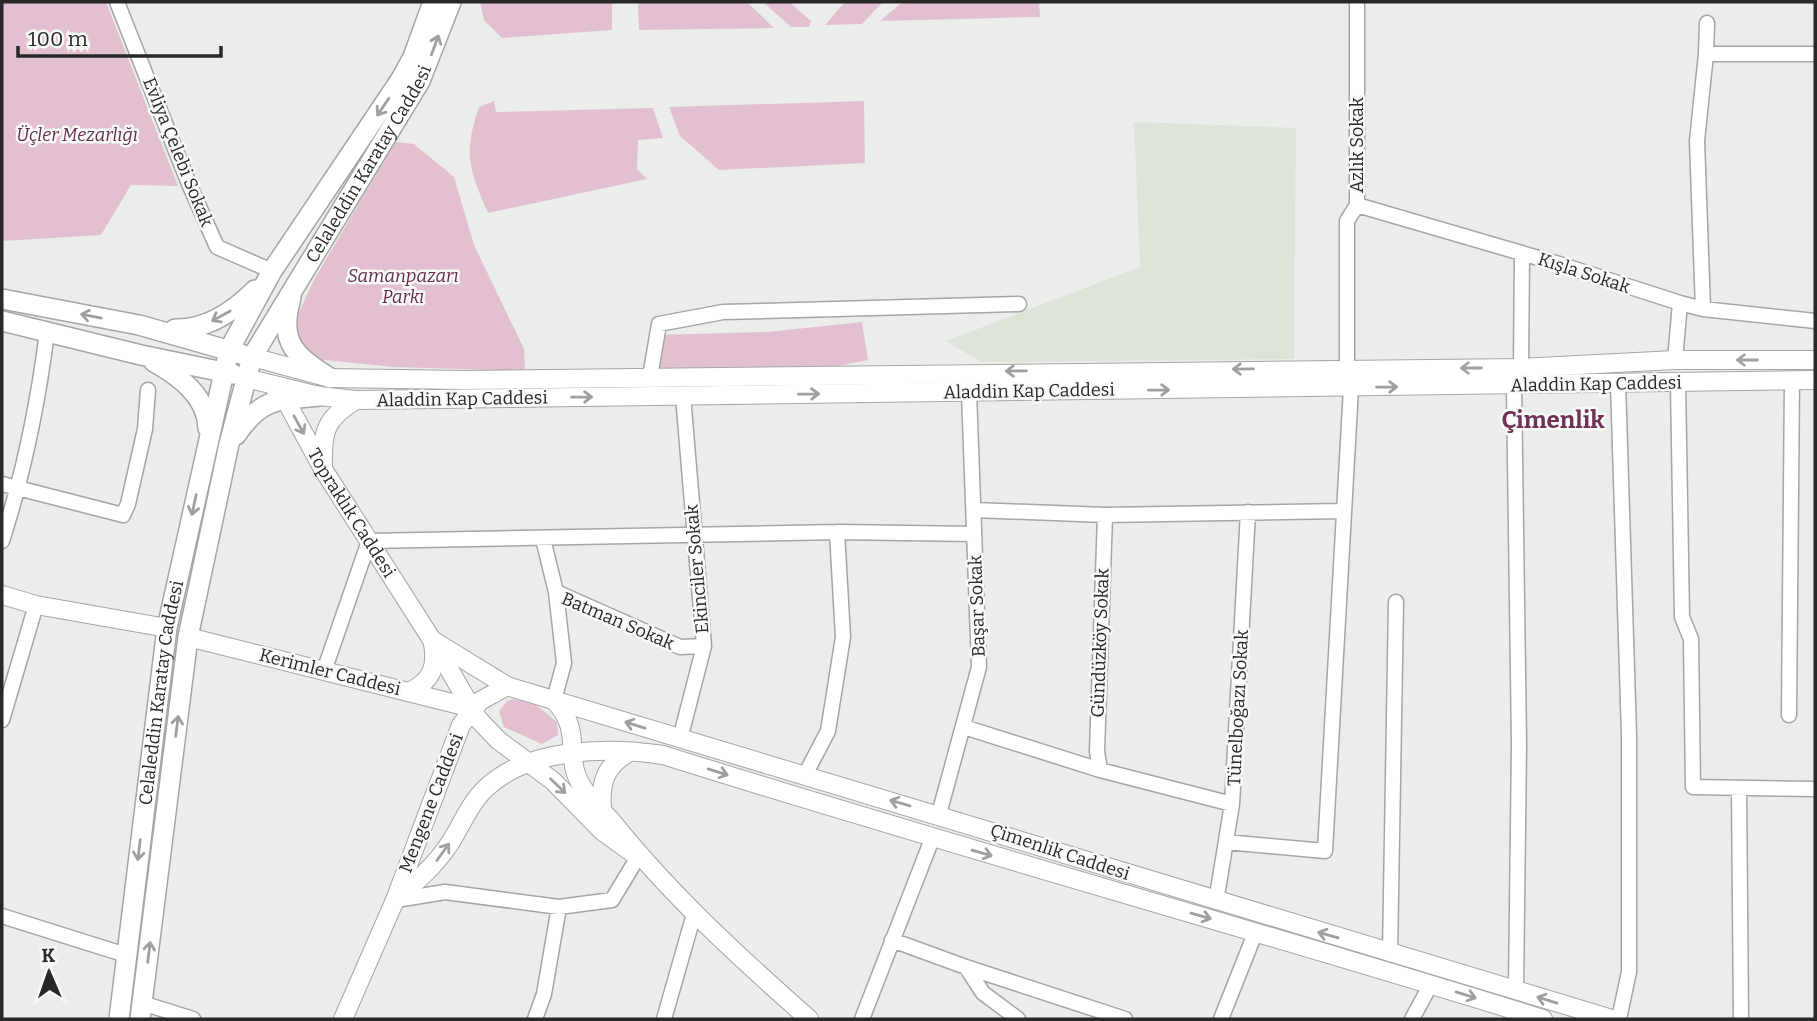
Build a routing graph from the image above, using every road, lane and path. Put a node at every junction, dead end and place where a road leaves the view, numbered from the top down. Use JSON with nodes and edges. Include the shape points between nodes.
{"nodes":[{"id":1,"x":117,"y":2,"type":"edge"},
{"id":2,"x":433,"y":2,"type":"edge"},
{"id":3,"x":451,"y":2,"type":"edge"},
{"id":4,"x":1357,"y":2,"type":"edge"},
{"id":5,"x":1707,"y":23,"type":"dead end"},
{"id":6,"x":1706,"y":54,"type":"junction"},
{"id":7,"x":1815,"y":54,"type":"edge"},
{"id":8,"x":1357,"y":205,"type":"junction"},
{"id":9,"x":1522,"y":253,"type":"junction"},
{"id":10,"x":272,"y":271,"type":"junction"},
{"id":11,"x":297,"y":279,"type":"junction"},
{"id":12,"x":2,"y":299,"type":"edge"},
{"id":13,"x":1680,"y":303,"type":"junction"},
{"id":14,"x":1019,"y":304,"type":"dead end"},
{"id":15,"x":1703,"y":309,"type":"junction"},
{"id":16,"x":2,"y":321,"type":"edge"},
{"id":17,"x":1815,"y":321,"type":"edge"},
{"id":18,"x":139,"y":325,"type":"junction"},
{"id":19,"x":47,"y":332,"type":"junction"},
{"id":20,"x":229,"y":350,"type":"junction"},
{"id":21,"x":141,"y":355,"type":"junction"},
{"id":22,"x":252,"y":357,"type":"junction"},
{"id":23,"x":1675,"y":360,"type":"junction"},
{"id":24,"x":1815,"y":360,"type":"edge"},
{"id":25,"x":1347,"y":368,"type":"junction"},
{"id":26,"x":1521,"y":368,"type":"junction"},
{"id":27,"x":223,"y":370,"type":"junction"},
{"id":28,"x":971,"y":372,"type":"junction"},
{"id":29,"x":650,"y":377,"type":"junction"},
{"id":30,"x":246,"y":378,"type":"junction"},
{"id":31,"x":330,"y":378,"type":"junction"},
{"id":32,"x":1791,"y":380,"type":"junction"},
{"id":33,"x":1815,"y":380,"type":"edge"},
{"id":34,"x":1618,"y":383,"type":"junction"},
{"id":35,"x":1678,"y":383,"type":"junction"},
{"id":36,"x":270,"y":384,"type":"junction"},
{"id":37,"x":1514,"y":386,"type":"junction"},
{"id":38,"x":1351,"y":388,"type":"junction"},
{"id":39,"x":148,"y":390,"type":"dead end"},
{"id":40,"x":969,"y":392,"type":"junction"},
{"id":41,"x":318,"y":396,"type":"junction"},
{"id":42,"x":682,"y":396,"type":"junction"},
{"id":43,"x":285,"y":399,"type":"junction"},
{"id":44,"x":356,"y":400,"type":"junction"},
{"id":45,"x":208,"y":438,"type":"junction"},
{"id":46,"x":229,"y":444,"type":"junction"},
{"id":47,"x":323,"y":469,"type":"junction"},
{"id":48,"x":2,"y":484,"type":"edge"},
{"id":49,"x":18,"y":490,"type":"junction"},
{"id":50,"x":974,"y":510,"type":"junction"},
{"id":51,"x":1343,"y":511,"type":"junction"},
{"id":52,"x":1248,"y":512,"type":"junction"},
{"id":53,"x":1105,"y":515,"type":"junction"},
{"id":54,"x":837,"y":532,"type":"junction"},
{"id":55,"x":974,"y":534,"type":"junction"},
{"id":56,"x":695,"y":535,"type":"junction"},
{"id":57,"x":543,"y":539,"type":"junction"},
{"id":58,"x":2,"y":541,"type":"edge"},
{"id":59,"x":369,"y":541,"type":"junction"},
{"id":60,"x":556,"y":592,"type":"junction"},
{"id":61,"x":2,"y":594,"type":"edge"},
{"id":62,"x":1396,"y":602,"type":"dead end"},
{"id":63,"x":36,"y":605,"type":"junction"},
{"id":64,"x":167,"y":628,"type":"junction"},
{"id":65,"x":188,"y":637,"type":"junction"},
{"id":66,"x":432,"y":640,"type":"junction"},
{"id":67,"x":704,"y":646,"type":"junction"},
{"id":68,"x":324,"y":671,"type":"junction"},
{"id":69,"x":508,"y":686,"type":"junction"},
{"id":70,"x":409,"y":691,"type":"junction"},
{"id":71,"x":554,"y":700,"type":"junction"},
{"id":72,"x":472,"y":708,"type":"junction"},
{"id":73,"x":1789,"y":715,"type":"dead end"},
{"id":74,"x":2,"y":720,"type":"edge"},
{"id":75,"x":964,"y":727,"type":"junction"},
{"id":76,"x":680,"y":739,"type":"junction"},
{"id":77,"x":633,"y":751,"type":"junction"},
{"id":78,"x":573,"y":754,"type":"junction"},
{"id":79,"x":531,"y":763,"type":"junction"},
{"id":80,"x":1100,"y":770,"type":"junction"},
{"id":81,"x":805,"y":775,"type":"junction"},
{"id":82,"x":1738,"y":788,"type":"junction"},
{"id":83,"x":1815,"y":789,"type":"edge"},
{"id":84,"x":1232,"y":804,"type":"junction"},
{"id":85,"x":602,"y":809,"type":"junction"},
{"id":86,"x":939,"y":814,"type":"junction"},
{"id":87,"x":932,"y":839,"type":"junction"},
{"id":88,"x":1226,"y":842,"type":"junction"},
{"id":89,"x":639,"y":857,"type":"junction"},
{"id":90,"x":395,"y":900,"type":"junction"},
{"id":91,"x":1216,"y":902,"type":"junction"},
{"id":92,"x":559,"y":907,"type":"junction"},
{"id":93,"x":694,"y":914,"type":"junction"},
{"id":94,"x":2,"y":916,"type":"edge"},
{"id":95,"x":1256,"y":931,"type":"junction"},
{"id":96,"x":892,"y":940,"type":"junction"},
{"id":97,"x":1390,"y":954,"type":"junction"},
{"id":98,"x":126,"y":955,"type":"junction"},
{"id":99,"x":966,"y":967,"type":"junction"},
{"id":100,"x":1431,"y":984,"type":"junction"},
{"id":101,"x":1516,"y":990,"type":"junction"},
{"id":102,"x":141,"y":1011,"type":"edge"},
{"id":103,"x":119,"y":1019,"type":"edge"},
{"id":104,"x":193,"y":1019,"type":"edge"},
{"id":105,"x":343,"y":1019,"type":"edge"},
{"id":106,"x":535,"y":1019,"type":"edge"},
{"id":107,"x":664,"y":1019,"type":"edge"},
{"id":108,"x":809,"y":1019,"type":"edge"},
{"id":109,"x":862,"y":1019,"type":"edge"},
{"id":110,"x":1018,"y":1019,"type":"edge"},
{"id":111,"x":1125,"y":1019,"type":"edge"},
{"id":112,"x":1221,"y":1019,"type":"edge"},
{"id":113,"x":1412,"y":1019,"type":"edge"},
{"id":114,"x":1543,"y":1019,"type":"edge"},
{"id":115,"x":1612,"y":1019,"type":"edge"},
{"id":116,"x":1619,"y":1019,"type":"edge"},
{"id":117,"x":1741,"y":1019,"type":"edge"}],
"edges":[{"from":1,"to":10,"type":"street","name":"Evliya Çelebi Sokak","via":[[217,247]]},
{"from":2,"to":10,"type":"main road","name":"Celaleddin Karatay Caddesi","one_way":true,"via":[[401,79]]},
{"from":11,"to":3,"type":"main road","name":"Celaleddin Karatay Caddesi","one_way":true,"via":[[420,82]]},
{"from":4,"to":8,"type":"street","name":"Azlık Sokak"},
{"from":5,"to":6,"type":"street"},
{"from":6,"to":7,"type":"street"},
{"from":6,"to":15,"type":"street","via":[[1697,141]]},
{"from":8,"to":9,"type":"street","name":"Kışla Sokak"},
{"from":8,"to":25,"type":"street","name":"Azlık Sokak","via":[[1346,221]]},
{"from":9,"to":13,"type":"street","name":"Kışla Sokak"},
{"from":9,"to":26,"type":"street"},
{"from":10,"to":18,"type":"main road","one_way":true,"via":[[243,302],[205,325],[190,330]]},
{"from":10,"to":20,"type":"main road","name":"Celaleddin Karatay Caddesi"},
{"from":11,"to":22,"type":"main road","name":"Celaleddin Karatay Caddesi"},
{"from":11,"to":31,"type":"main road","via":[[286,315],[287,332],[301,360]]},
{"from":18,"to":12,"type":"main road","one_way":true},
{"from":13,"to":15,"type":"street","name":"Kışla Sokak"},
{"from":13,"to":23,"type":"street"},
{"from":14,"to":29,"type":"street","via":[[723,312],[659,324]]},
{"from":15,"to":17,"type":"street","name":"Kışla Sokak"},
{"from":16,"to":19,"type":"main road"},
{"from":18,"to":20,"type":"main road"},
{"from":19,"to":21,"type":"main road"},
{"from":19,"to":49,"type":"street","via":[[37,408]]},
{"from":20,"to":22,"type":"main road"},
{"from":20,"to":27,"type":"main road","name":"Celaleddin Karatay Caddesi"},
{"from":21,"to":27,"type":"main road"},
{"from":21,"to":45,"type":"main road","via":[[192,390],[207,421]]},
{"from":22,"to":30,"type":"main road","name":"Celaleddin Karatay Caddesi"},
{"from":22,"to":31,"type":"street","name":"Aladdin Kap Caddesi"},
{"from":24,"to":23,"type":"street","name":"Aladdin Kap Caddesi","one_way":true},
{"from":23,"to":26,"type":"street","name":"Aladdin Kap Caddesi"},
{"from":26,"to":25,"type":"street","name":"Aladdin Kap Caddesi","one_way":true},
{"from":25,"to":28,"type":"street","name":"Aladdin Kap Caddesi","one_way":true},
{"from":27,"to":30,"type":"main road"},
{"from":27,"to":45,"type":"main road","name":"Celaleddin Karatay Caddesi"},
{"from":28,"to":29,"type":"street","name":"Aladdin Kap Caddesi"},
{"from":28,"to":40,"type":"street"},
{"from":29,"to":31,"type":"street","name":"Aladdin Kap Caddesi"},
{"from":30,"to":36,"type":"street","name":"Aladdin Kap Caddesi"},
{"from":30,"to":46,"type":"main road","name":"Celaleddin Karatay Caddesi"},
{"from":32,"to":33,"type":"street","name":"Aladdin Kap Caddesi"},
{"from":32,"to":35,"type":"street","name":"Aladdin Kap Caddesi"},
{"from":32,"to":73,"type":"street"},
{"from":34,"to":35,"type":"street","name":"Aladdin Kap Caddesi"},
{"from":34,"to":37,"type":"street","name":"Aladdin Kap Caddesi"},
{"from":34,"to":116,"type":"street","via":[[1629,735],[1629,972]]},
{"from":35,"to":82,"type":"street","via":[[1682,617],[1691,639],[1693,787]]},
{"from":36,"to":41,"type":"street","name":"Aladdin Kap Caddesi"},
{"from":36,"to":43,"type":"street","name":"Topraklık Caddesi"},
{"from":38,"to":37,"type":"street","name":"Aladdin Kap Caddesi","one_way":true},
{"from":37,"to":101,"type":"street","via":[[1519,744]]},
{"from":40,"to":38,"type":"street","name":"Aladdin Kap Caddesi","one_way":true},
{"from":38,"to":51,"type":"street"},
{"from":39,"to":49,"type":"street","via":[[145,429],[122,515]]},
{"from":42,"to":40,"type":"street","name":"Aladdin Kap Caddesi","one_way":true},
{"from":40,"to":50,"type":"street","name":"Başar Sokak"},
{"from":41,"to":43,"type":"main road"},
{"from":41,"to":44,"type":"street","name":"Aladdin Kap Caddesi"},
{"from":44,"to":42,"type":"street","name":"Aladdin Kap Caddesi","one_way":true},
{"from":42,"to":56,"type":"street","name":"Ekinciler Sokak"},
{"from":43,"to":46,"type":"main road","via":[[254,410]]},
{"from":43,"to":47,"type":"street","name":"Topraklık Caddesi","one_way":true},
{"from":44,"to":47,"type":"street","via":[[334,414],[326,428]]},
{"from":45,"to":64,"type":"main road","name":"Celaleddin Karatay Caddesi","one_way":true},
{"from":46,"to":65,"type":"main road","name":"Celaleddin Karatay Caddesi"},
{"from":47,"to":59,"type":"street","name":"Topraklık Caddesi"},
{"from":48,"to":49,"type":"street"},
{"from":49,"to":58,"type":"street"},
{"from":50,"to":53,"type":"street"},
{"from":50,"to":55,"type":"street","name":"Başar Sokak"},
{"from":51,"to":52,"type":"street"},
{"from":51,"to":88,"type":"street","via":[[1325,851]]},
{"from":52,"to":53,"type":"street"},
{"from":52,"to":84,"type":"street","name":"Tünelboğazı Sokak"},
{"from":53,"to":80,"type":"street","name":"Gündüzköy Sokak"},
{"from":54,"to":55,"type":"street"},
{"from":54,"to":56,"type":"street"},
{"from":54,"to":81,"type":"street","via":[[843,636],[828,731]]},
{"from":55,"to":75,"type":"street","name":"Başar Sokak","via":[[979,667]]},
{"from":56,"to":57,"type":"street"},
{"from":56,"to":67,"type":"street","name":"Ekinciler Sokak"},
{"from":57,"to":59,"type":"street"},
{"from":57,"to":60,"type":"street"},
{"from":59,"to":66,"type":"street","name":"Topraklık Caddesi"},
{"from":59,"to":68,"type":"street"},
{"from":60,"to":67,"type":"street","name":"Batman Sokak","via":[[680,647]]},
{"from":60,"to":71,"type":"street","name":"Batman Sokak","via":[[564,663]]},
{"from":61,"to":63,"type":"street"},
{"from":62,"to":97,"type":"street"},
{"from":63,"to":64,"type":"street"},
{"from":63,"to":74,"type":"street"},
{"from":64,"to":98,"type":"main road","name":"Celaleddin Karatay Caddesi","one_way":true},
{"from":65,"to":68,"type":"street","name":"Kerimler Caddesi"},
{"from":102,"to":65,"type":"main road","name":"Celaleddin Karatay Caddesi","one_way":true},
{"from":66,"to":69,"type":"street","name":"Topraklık Caddesi"},
{"from":66,"to":70,"type":"street","via":[[432,672],[424,684]]},
{"from":66,"to":72,"type":"street","name":"Topraklık Caddesi"},
{"from":67,"to":76,"type":"street","name":"Ekinciler Sokak"},
{"from":68,"to":70,"type":"street","name":"Kerimler Caddesi"},
{"from":69,"to":71,"type":"street","name":"Çimenlik Caddesi"},
{"from":69,"to":72,"type":"street","name":"Mengene Caddesi"},
{"from":70,"to":72,"type":"street","name":"Kerimler Caddesi"},
{"from":76,"to":71,"type":"street","name":"Çimenlik Caddesi","one_way":true},
{"from":71,"to":78,"type":"street","via":[[569,717]]},
{"from":72,"to":79,"type":"street","name":"Topraklık Caddesi","via":[[487,730]]},
{"from":72,"to":90,"type":"street","name":"Mengene Caddesi","via":[[453,742]]},
{"from":75,"to":80,"type":"street"},
{"from":75,"to":86,"type":"street","name":"Başar Sokak"},
{"from":76,"to":81,"type":"street","name":"Çimenlik Caddesi"},
{"from":77,"to":78,"type":"street","name":"Çimenlik Caddesi"},
{"from":77,"to":85,"type":"street","via":[[618,759],[604,776]]},
{"from":77,"to":87,"type":"street","name":"Çimenlik Caddesi","one_way":true,"via":[[663,755]]},
{"from":78,"to":79,"type":"street","name":"Çimenlik Caddesi"},
{"from":78,"to":85,"type":"street","via":[[577,778]]},
{"from":79,"to":89,"type":"street","name":"Topraklık Caddesi","one_way":true,"via":[[602,831]]},
{"from":90,"to":79,"type":"street","name":"Mengene Caddesi","one_way":true,"via":[[436,862],[483,791]]},
{"from":80,"to":84,"type":"street"},
{"from":86,"to":81,"type":"street","name":"Çimenlik Caddesi","one_way":true},
{"from":82,"to":83,"type":"street"},
{"from":82,"to":117,"type":"street"},
{"from":84,"to":88,"type":"street","name":"Tünelboğazı Sokak"},
{"from":85,"to":89,"type":"street"},
{"from":86,"to":91,"type":"street","name":"Çimenlik Caddesi"},
{"from":87,"to":95,"type":"street","name":"Çimenlik Caddesi","one_way":true},
{"from":87,"to":96,"type":"street"},
{"from":88,"to":91,"type":"street","name":"Tünelboğazı Sokak"},
{"from":89,"to":92,"type":"street","via":[[612,901]]},
{"from":89,"to":93,"type":"street"},
{"from":90,"to":92,"type":"street","via":[[458,893]]},
{"from":90,"to":105,"type":"street","name":"Mengene Caddesi"},
{"from":97,"to":91,"type":"street","name":"Çimenlik Caddesi","one_way":true},
{"from":92,"to":106,"type":"street"},
{"from":93,"to":107,"type":"street"},
{"from":93,"to":108,"type":"street"},
{"from":94,"to":98,"type":"street"},
{"from":95,"to":100,"type":"street","name":"Çimenlik Caddesi"},
{"from":95,"to":112,"type":"street"},
{"from":96,"to":99,"type":"street"},
{"from":96,"to":109,"type":"street"},
{"from":97,"to":101,"type":"street","name":"Çimenlik Caddesi"},
{"from":98,"to":103,"type":"main road","name":"Celaleddin Karatay Caddesi"},
{"from":99,"to":110,"type":"street","via":[[983,993]]},
{"from":99,"to":111,"type":"street"},
{"from":100,"to":113,"type":"street"},
{"from":100,"to":114,"type":"street","name":"Çimenlik Caddesi","one_way":true},
{"from":115,"to":101,"type":"street","name":"Çimenlik Caddesi","one_way":true},
{"from":102,"to":104,"type":"street"}]}
